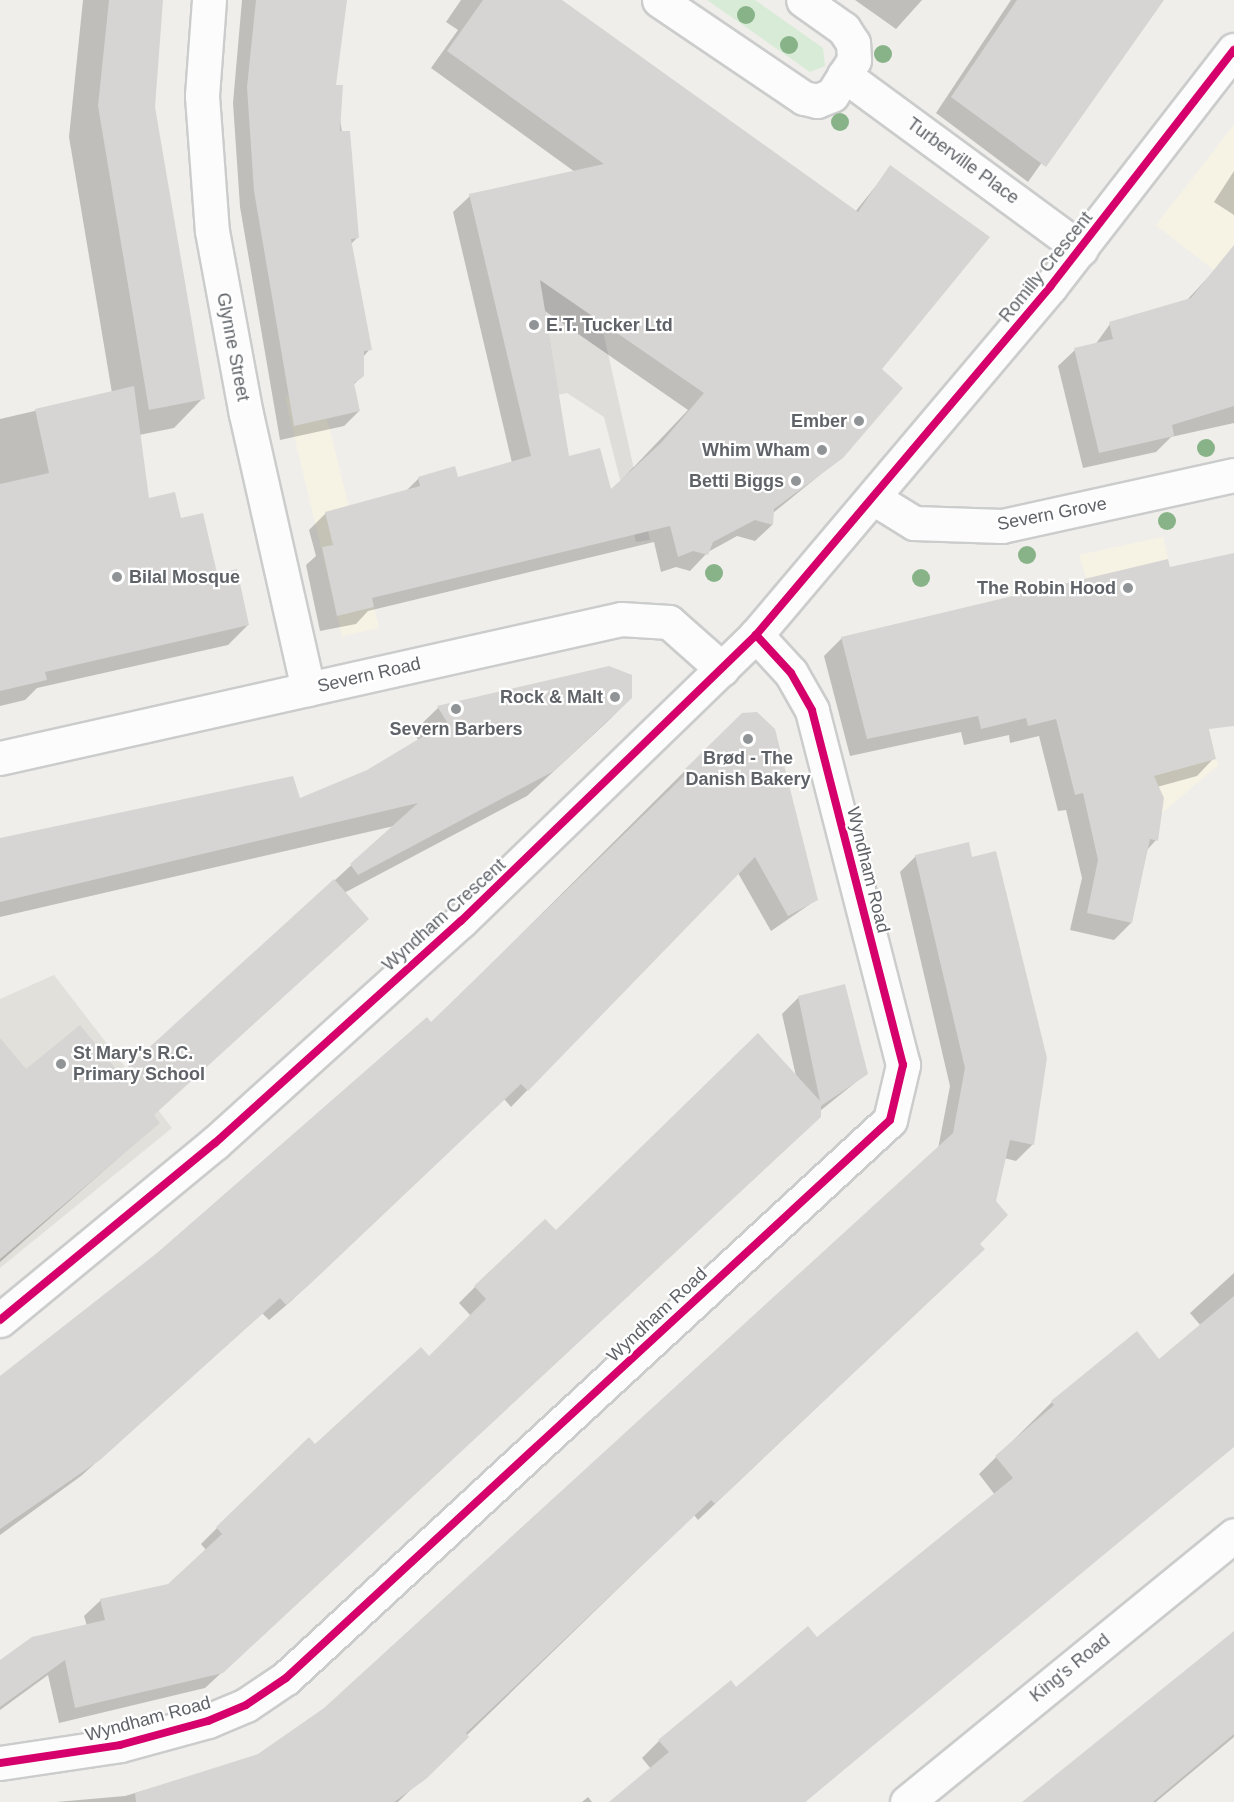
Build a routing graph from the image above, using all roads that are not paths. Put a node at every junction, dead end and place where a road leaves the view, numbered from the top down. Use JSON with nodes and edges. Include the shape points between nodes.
{"nodes":[{"id":1,"x":209,"y":0,"type":"edge"},
{"id":2,"x":659,"y":0,"type":"edge"},
{"id":3,"x":803,"y":0,"type":"edge"},
{"id":4,"x":1234,"y":50,"type":"edge"},
{"id":5,"x":844,"y":75,"type":"junction"},
{"id":6,"x":1081,"y":249,"type":"junction"},
{"id":7,"x":1234,"y":475,"type":"edge"},
{"id":8,"x":875,"y":499,"type":"junction"},
{"id":9,"x":756,"y":636,"type":"junction"},
{"id":10,"x":722,"y":669,"type":"junction"},
{"id":11,"x":308,"y":689,"type":"junction"},
{"id":12,"x":0,"y":758,"type":"edge"},
{"id":13,"x":0,"y":1320,"type":"edge"},
{"id":14,"x":1234,"y":1535,"type":"edge"},
{"id":15,"x":0,"y":1763,"type":"edge"},
{"id":16,"x":907,"y":1802,"type":"edge"}],
"edges":[{"from":1,"to":11,"type":"street","name":"Glynne Street","via":[[202,96],[212,231],[246,414]]},
{"from":2,"to":5,"type":"street","via":[[804,98],[832,95]]},
{"from":3,"to":5,"type":"street","via":[[844,29],[853,43],[854,60]]},
{"from":4,"to":6,"type":"street","name":"Romilly Crescent"},
{"from":5,"to":6,"type":"street","name":"Turberville Place"},
{"from":6,"to":8,"type":"street","name":"Romilly Crescent"},
{"from":7,"to":8,"type":"street","name":"Severn Grove","via":[[1002,526],[914,523]]},
{"from":8,"to":9,"type":"street","name":"Wyndham Crescent"},
{"from":9,"to":10,"type":"street","name":"Wyndham Crescent"},
{"from":9,"to":15,"type":"street","name":"Wyndham Road","via":[[791,672],[812,710],[903,1065],[890,1120],[286,1678],[246,1705],[208,1721],[120,1745]]},
{"from":10,"to":11,"type":"street","name":"Severn Road","via":[[684,633],[645,617]]},
{"from":10,"to":13,"type":"street","name":"Wyndham Crescent","via":[[570,820],[328,1041]]},
{"from":11,"to":12,"type":"street","name":"Severn Road"},
{"from":14,"to":16,"type":"street","name":"King's Road"}]}
